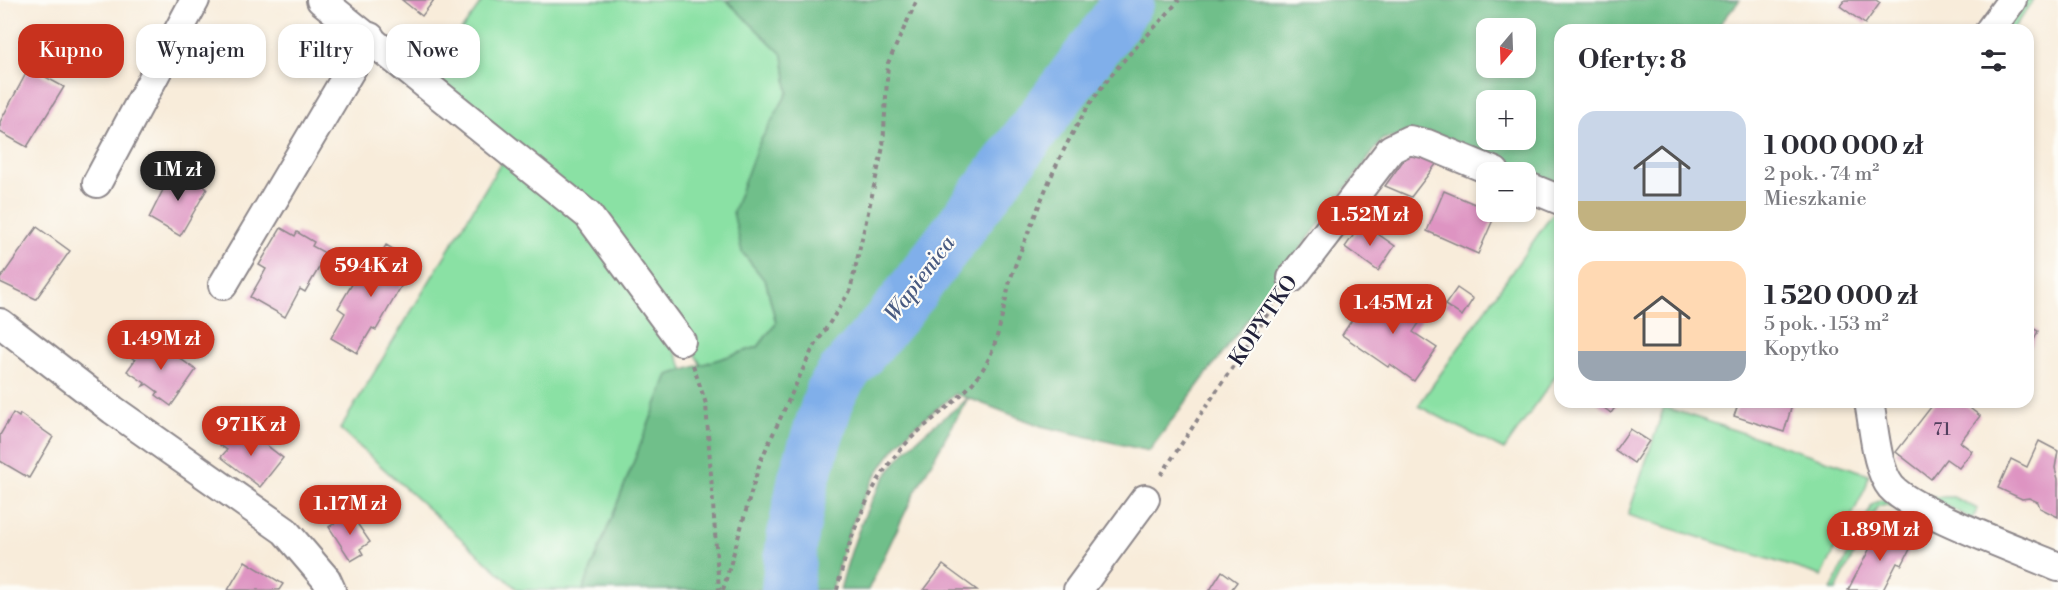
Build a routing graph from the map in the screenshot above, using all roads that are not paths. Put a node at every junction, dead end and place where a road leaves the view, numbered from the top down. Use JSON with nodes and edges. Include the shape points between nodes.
{"nodes":[{"id":1,"x":195,"y":0,"type":"edge"},
{"id":2,"x":321,"y":0,"type":"edge"},
{"id":3,"x":2012,"y":0,"type":"edge"},
{"id":4,"x":353,"y":24,"type":"edge"},
{"id":5,"x":1994,"y":24,"type":"edge"},
{"id":6,"x":374,"y":40,"type":"edge"},
{"id":7,"x":346,"y":78,"type":"edge"},
{"id":8,"x":1476,"y":164,"type":"edge"},
{"id":9,"x":97,"y":183,"type":"dead end"},
{"id":10,"x":1536,"y":190,"type":"edge"},
{"id":11,"x":1554,"y":198,"type":"edge"},
{"id":12,"x":1292,"y":278,"type":"road end"},
{"id":13,"x":223,"y":285,"type":"dead end"},
{"id":14,"x":0,"y":322,"type":"edge"},
{"id":15,"x":681,"y":341,"type":"road end"},
{"id":16,"x":1870,"y":408,"type":"edge"},
{"id":17,"x":1145,"y":499,"type":"road end"},
{"id":18,"x":2058,"y":567,"type":"edge"},
{"id":19,"x":331,"y":590,"type":"edge"},
{"id":20,"x":1078,"y":590,"type":"edge"}],
"edges":[{"from":1,"to":9,"type":"street"},
{"from":2,"to":4,"type":"street"},
{"from":3,"to":5,"type":"street"},
{"from":6,"to":15,"type":"street","via":[[588,215]]},
{"from":7,"to":13,"type":"street"},
{"from":8,"to":12,"type":"street","name":"KOPYTKO","via":[[1409,140],[1391,149]]},
{"from":10,"to":11,"type":"street"},
{"from":14,"to":19,"type":"street","via":[[113,410],[285,531]]},
{"from":16,"to":18,"type":"street","via":[[1881,470],[1891,486],[1934,513]]},
{"from":17,"to":20,"type":"street"}]}
